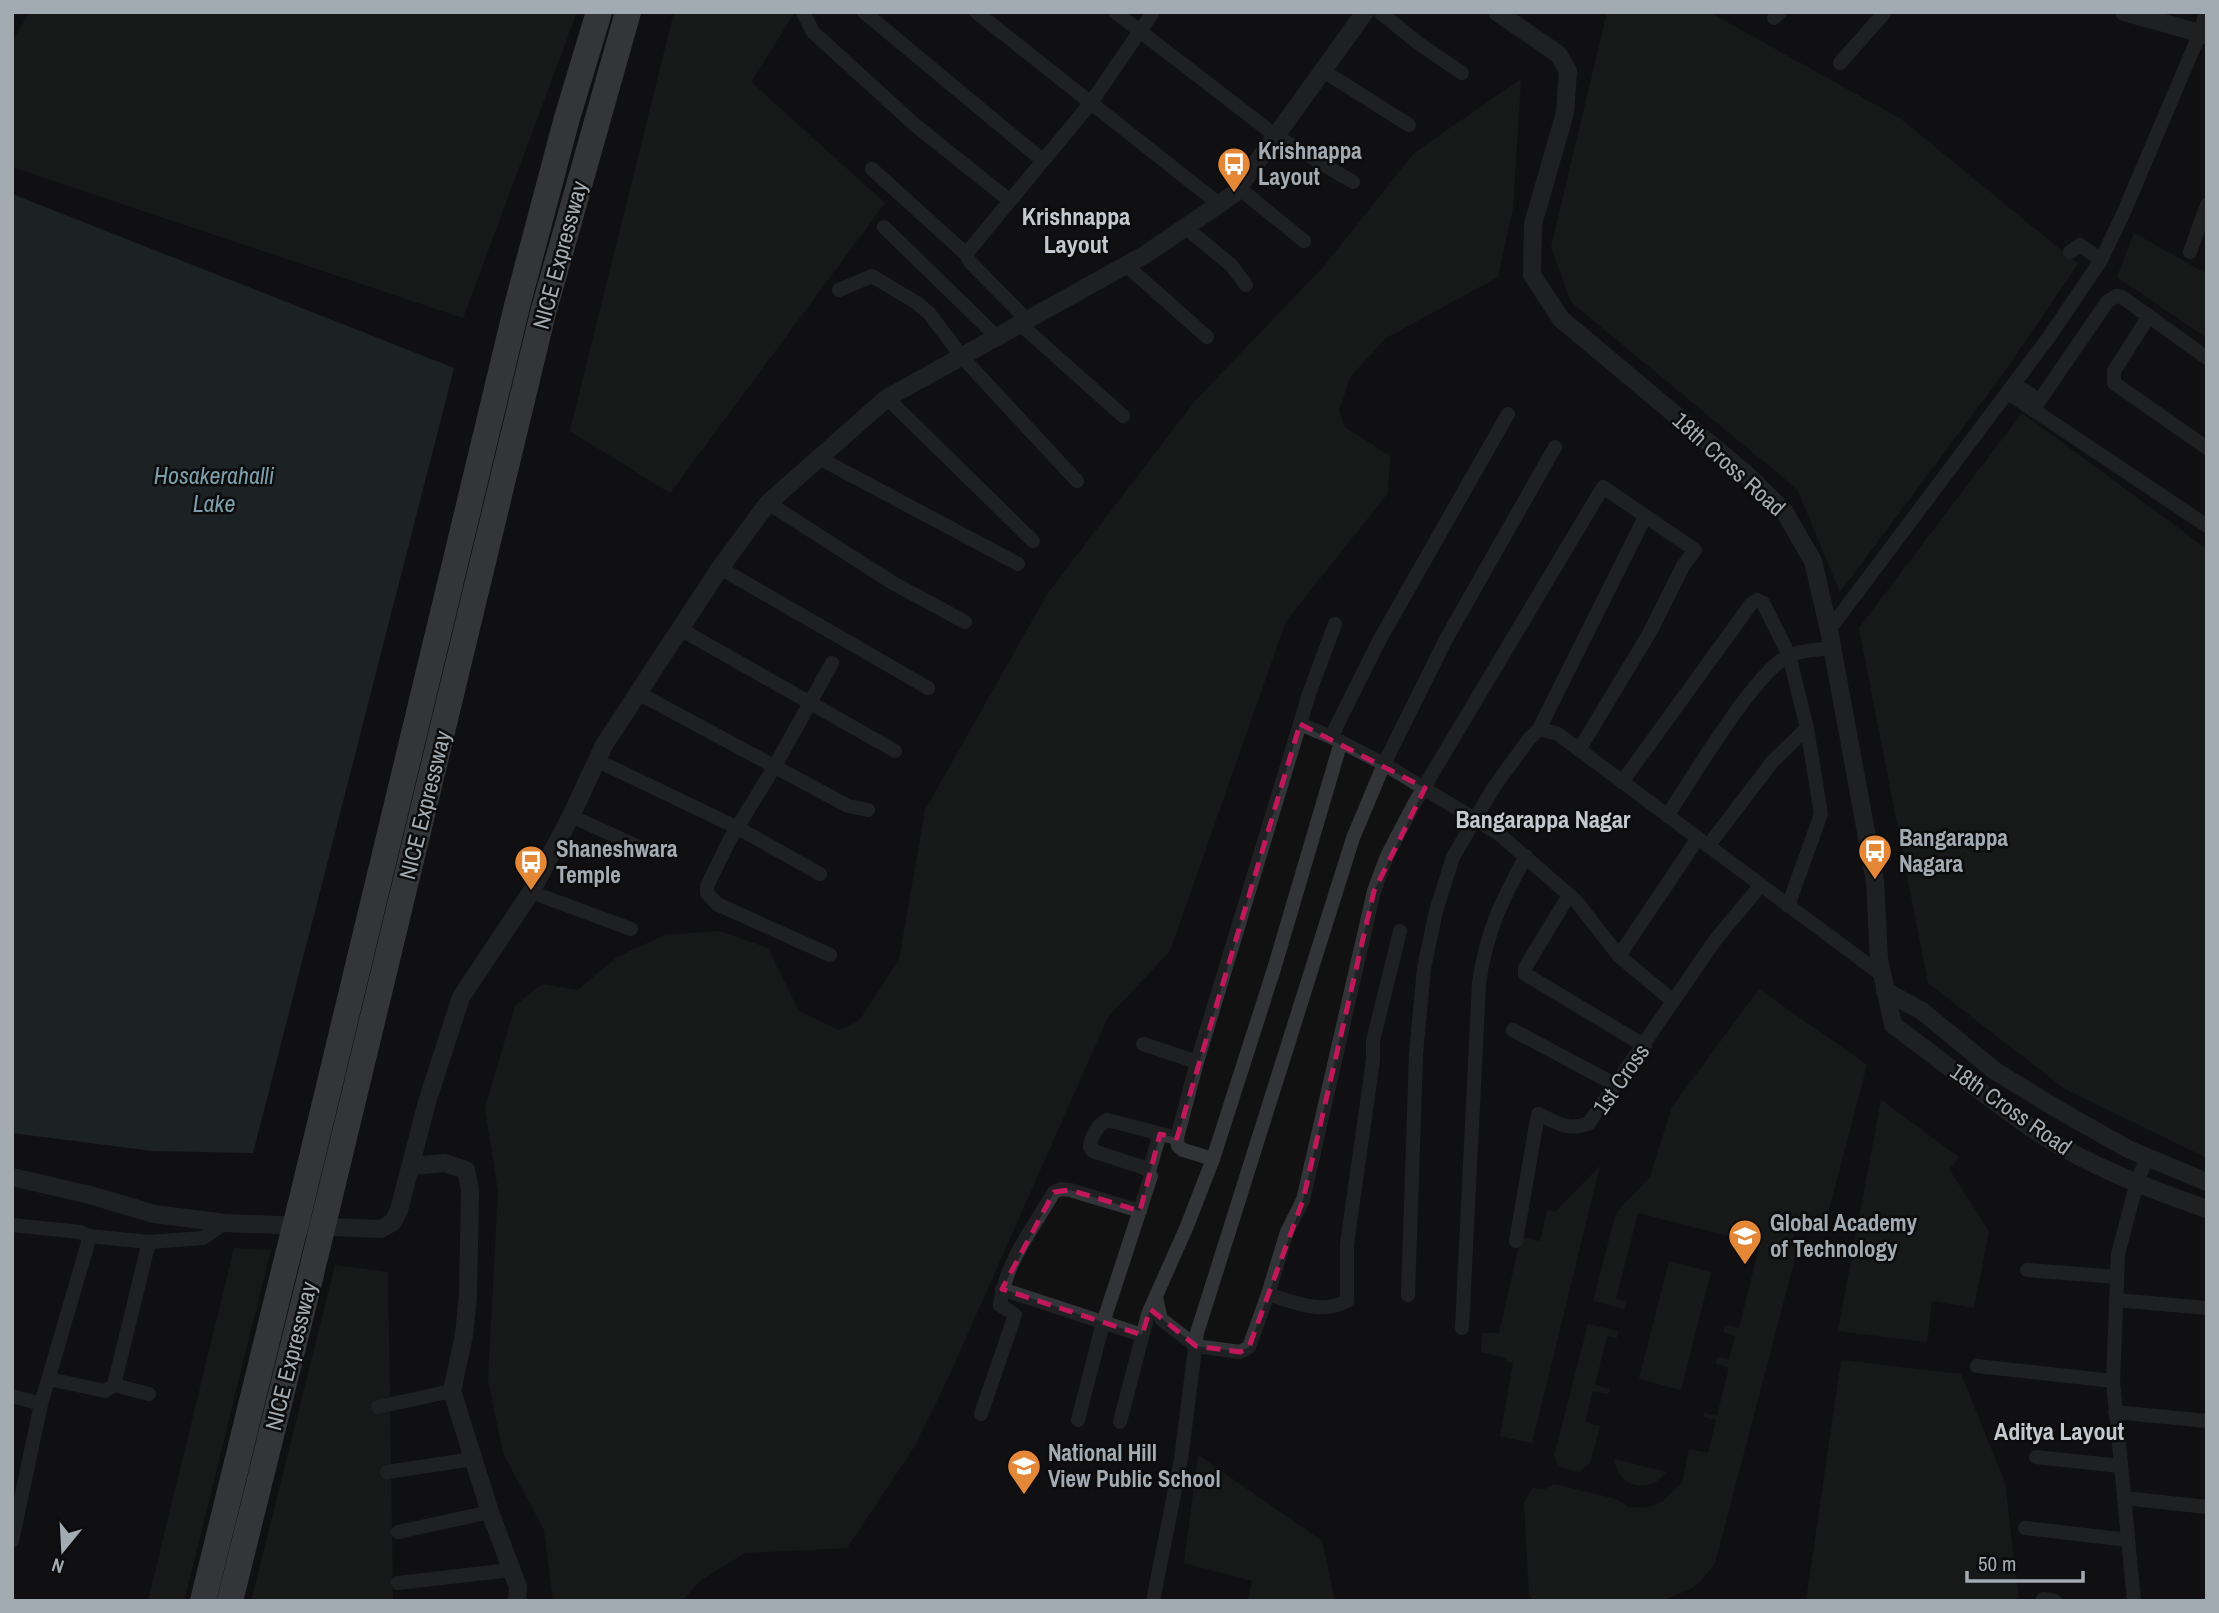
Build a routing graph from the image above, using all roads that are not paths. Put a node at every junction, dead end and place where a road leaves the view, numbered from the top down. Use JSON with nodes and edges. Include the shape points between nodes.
{"nodes":[{"id":1,"x":599,"y":12,"type":"edge"},
{"id":2,"x":628,"y":12,"type":"edge"},
{"id":3,"x":803,"y":12,"type":"edge"},
{"id":4,"x":864,"y":12,"type":"edge"},
{"id":5,"x":976,"y":12,"type":"edge"},
{"id":6,"x":1115,"y":12,"type":"edge"},
{"id":7,"x":1153,"y":12,"type":"edge"},
{"id":8,"x":1365,"y":12,"type":"edge"},
{"id":9,"x":1380,"y":12,"type":"edge"},
{"id":10,"x":1497,"y":12,"type":"edge"},
{"id":11,"x":1885,"y":12,"type":"edge"},
{"id":12,"x":2124,"y":12,"type":"edge"},
{"id":13,"x":2206,"y":12,"type":"edge"},
{"id":14,"x":1140,"y":30,"type":"junction"},
{"id":15,"x":2203,"y":34,"type":"edge"},
{"id":16,"x":1840,"y":63,"type":"dead end"},
{"id":17,"x":1322,"y":70,"type":"junction"},
{"id":18,"x":1462,"y":73,"type":"dead end"},
{"id":19,"x":1090,"y":104,"type":"junction"},
{"id":20,"x":1409,"y":125,"type":"dead end"},
{"id":21,"x":1276,"y":136,"type":"junction"},
{"id":22,"x":1042,"y":160,"type":"junction"},
{"id":23,"x":872,"y":169,"type":"dead end"},
{"id":24,"x":1353,"y":182,"type":"dead end"},
{"id":25,"x":1239,"y":188,"type":"junction"},
{"id":26,"x":1009,"y":200,"type":"junction"},
{"id":27,"x":1219,"y":204,"type":"junction"},
{"id":28,"x":2207,"y":205,"type":"edge"},
{"id":29,"x":884,"y":227,"type":"dead end"},
{"id":30,"x":1185,"y":227,"type":"junction"},
{"id":31,"x":1304,"y":241,"type":"dead end"},
{"id":32,"x":2070,"y":252,"type":"dead end"},
{"id":33,"x":2190,"y":252,"type":"dead end"},
{"id":34,"x":966,"y":254,"type":"junction"},
{"id":35,"x":2101,"y":260,"type":"junction"},
{"id":36,"x":1126,"y":265,"type":"junction"},
{"id":37,"x":1245,"y":285,"type":"dead end"},
{"id":38,"x":839,"y":290,"type":"dead end"},
{"id":39,"x":2149,"y":316,"type":"junction"},
{"id":40,"x":1024,"y":322,"type":"junction"},
{"id":41,"x":997,"y":337,"type":"junction"},
{"id":42,"x":1206,"y":337,"type":"dead end"},
{"id":43,"x":962,"y":357,"type":"junction"},
{"id":44,"x":2207,"y":358,"type":"edge"},
{"id":45,"x":2011,"y":388,"type":"junction"},
{"id":46,"x":887,"y":398,"type":"junction"},
{"id":47,"x":2036,"y":405,"type":"junction"},
{"id":48,"x":1508,"y":414,"type":"dead end"},
{"id":49,"x":1123,"y":416,"type":"dead end"},
{"id":50,"x":1555,"y":447,"type":"dead end"},
{"id":51,"x":2207,"y":449,"type":"edge"},
{"id":52,"x":819,"y":457,"type":"junction"},
{"id":53,"x":1077,"y":481,"type":"dead end"},
{"id":54,"x":768,"y":503,"type":"junction"},
{"id":55,"x":1645,"y":517,"type":"junction"},
{"id":56,"x":2207,"y":526,"type":"edge"},
{"id":57,"x":1033,"y":541,"type":"dead end"},
{"id":58,"x":1018,"y":564,"type":"dead end"},
{"id":59,"x":720,"y":568,"type":"junction"},
{"id":60,"x":965,"y":622,"type":"dead end"},
{"id":61,"x":1335,"y":624,"type":"dead end"},
{"id":62,"x":680,"y":629,"type":"junction"},
{"id":63,"x":1830,"y":639,"type":"junction"},
{"id":64,"x":1789,"y":655,"type":"junction"},
{"id":65,"x":832,"y":663,"type":"dead end"},
{"id":66,"x":928,"y":688,"type":"dead end"},
{"id":67,"x":638,"y":693,"type":"junction"},
{"id":68,"x":810,"y":702,"type":"junction"},
{"id":69,"x":1300,"y":724,"type":"junction"},
{"id":70,"x":1807,"y":728,"type":"junction"},
{"id":71,"x":1539,"y":729,"type":"junction"},
{"id":72,"x":1336,"y":739,"type":"junction"},
{"id":73,"x":1579,"y":750,"type":"junction"},
{"id":74,"x":895,"y":751,"type":"dead end"},
{"id":75,"x":596,"y":761,"type":"junction"},
{"id":76,"x":1384,"y":764,"type":"junction"},
{"id":77,"x":775,"y":766,"type":"junction"},
{"id":78,"x":1622,"y":782,"type":"junction"},
{"id":79,"x":1425,"y":788,"type":"junction"},
{"id":80,"x":868,"y":810,"type":"dead end"},
{"id":81,"x":571,"y":816,"type":"junction"},
{"id":82,"x":1667,"y":816,"type":"junction"},
{"id":83,"x":1475,"y":820,"type":"junction"},
{"id":84,"x":738,"y":828,"type":"junction"},
{"id":85,"x":1703,"y":842,"type":"junction"},
{"id":86,"x":637,"y":846,"type":"dead end"},
{"id":87,"x":1525,"y":856,"type":"junction"},
{"id":88,"x":820,"y":874,"type":"dead end"},
{"id":89,"x":1760,"y":885,"type":"junction"},
{"id":90,"x":531,"y":892,"type":"junction"},
{"id":91,"x":1569,"y":895,"type":"junction"},
{"id":92,"x":1788,"y":906,"type":"junction"},
{"id":93,"x":631,"y":929,"type":"dead end"},
{"id":94,"x":1400,"y":931,"type":"dead end"},
{"id":95,"x":830,"y":955,"type":"dead end"},
{"id":96,"x":1619,"y":956,"type":"junction"},
{"id":97,"x":1884,"y":983,"type":"junction"},
{"id":98,"x":1673,"y":1002,"type":"junction"},
{"id":99,"x":1513,"y":1030,"type":"dead end"},
{"id":100,"x":1143,"y":1044,"type":"dead end"},
{"id":101,"x":1645,"y":1045,"type":"junction"},
{"id":102,"x":1197,"y":1062,"type":"junction"},
{"id":103,"x":1614,"y":1084,"type":"junction"},
{"id":104,"x":1160,"y":1133,"type":"junction"},
{"id":105,"x":1177,"y":1138,"type":"junction"},
{"id":106,"x":2147,"y":1157,"type":"junction"},
{"id":107,"x":1213,"y":1159,"type":"junction"},
{"id":108,"x":411,"y":1166,"type":"junction"},
{"id":109,"x":1149,"y":1171,"type":"junction"},
{"id":110,"x":12,"y":1177,"type":"edge"},
{"id":111,"x":2207,"y":1181,"type":"edge"},
{"id":112,"x":2137,"y":1182,"type":"junction"},
{"id":113,"x":2207,"y":1209,"type":"edge"},
{"id":114,"x":1140,"y":1211,"type":"junction"},
{"id":115,"x":225,"y":1223,"type":"junction"},
{"id":116,"x":12,"y":1225,"type":"edge"},
{"id":117,"x":88,"y":1236,"type":"junction"},
{"id":118,"x":1517,"y":1241,"type":"dead end"},
{"id":119,"x":149,"y":1242,"type":"junction"},
{"id":120,"x":2027,"y":1270,"type":"dead end"},
{"id":121,"x":2117,"y":1278,"type":"junction"},
{"id":122,"x":1002,"y":1289,"type":"junction"},
{"id":123,"x":1268,"y":1294,"type":"junction"},
{"id":124,"x":1408,"y":1295,"type":"dead end"},
{"id":125,"x":1156,"y":1297,"type":"junction"},
{"id":126,"x":2116,"y":1300,"type":"junction"},
{"id":127,"x":2207,"y":1308,"type":"edge"},
{"id":128,"x":1103,"y":1323,"type":"junction"},
{"id":129,"x":1462,"y":1328,"type":"dead end"},
{"id":130,"x":1142,"y":1335,"type":"junction"},
{"id":131,"x":1196,"y":1346,"type":"junction"},
{"id":132,"x":1977,"y":1366,"type":"dead end"},
{"id":133,"x":49,"y":1379,"type":"junction"},
{"id":134,"x":2113,"y":1381,"type":"junction"},
{"id":135,"x":114,"y":1385,"type":"junction"},
{"id":136,"x":452,"y":1391,"type":"junction"},
{"id":137,"x":149,"y":1394,"type":"dead end"},
{"id":138,"x":12,"y":1396,"type":"edge"},
{"id":139,"x":41,"y":1404,"type":"junction"},
{"id":140,"x":378,"y":1407,"type":"dead end"},
{"id":141,"x":2115,"y":1412,"type":"junction"},
{"id":142,"x":981,"y":1414,"type":"dead end"},
{"id":143,"x":1078,"y":1420,"type":"dead end"},
{"id":144,"x":2207,"y":1421,"type":"edge"},
{"id":145,"x":1120,"y":1422,"type":"dead end"},
{"id":146,"x":2036,"y":1457,"type":"dead end"},
{"id":147,"x":473,"y":1459,"type":"junction"},
{"id":148,"x":2120,"y":1466,"type":"junction"},
{"id":149,"x":387,"y":1472,"type":"dead end"},
{"id":150,"x":2124,"y":1498,"type":"junction"},
{"id":151,"x":2207,"y":1507,"type":"edge"},
{"id":152,"x":490,"y":1512,"type":"junction"},
{"id":153,"x":2025,"y":1528,"type":"dead end"},
{"id":154,"x":398,"y":1532,"type":"dead end"},
{"id":155,"x":2128,"y":1540,"type":"junction"},
{"id":156,"x":12,"y":1541,"type":"edge"},
{"id":157,"x":511,"y":1570,"type":"junction"},
{"id":158,"x":398,"y":1583,"type":"dead end"},
{"id":159,"x":203,"y":1601,"type":"edge"},
{"id":160,"x":230,"y":1601,"type":"edge"},
{"id":161,"x":517,"y":1601,"type":"edge"},
{"id":162,"x":1153,"y":1601,"type":"edge"},
{"id":163,"x":2134,"y":1601,"type":"edge"}],
"edges":[{"from":1,"to":159,"type":"highway","name":"NICE Expressway","bridge":true,"via":[[517,306]]},
{"from":2,"to":160,"type":"highway","name":"NICE Expressway","bridge":true,"via":[[543,313]]},
{"from":3,"to":26,"type":"street","via":[[813,32],[915,125]]},
{"from":4,"to":22,"type":"street"},
{"from":5,"to":19,"type":"street"},
{"from":6,"to":14,"type":"street"},
{"from":7,"to":14,"type":"street"},
{"from":8,"to":17,"type":"street"},
{"from":9,"to":18,"type":"street"},
{"from":10,"to":63,"type":"street","name":"18th Cross Road","via":[[1558,54],[1568,71],[1565,113],[1533,224],[1532,275],[1561,319],[1784,511],[1813,561]]},
{"from":11,"to":16,"type":"street"},
{"from":12,"to":15,"type":"street"},
{"from":13,"to":15,"type":"street"},
{"from":14,"to":19,"type":"street"},
{"from":14,"to":21,"type":"street"},
{"from":15,"to":35,"type":"street","via":[[2120,209]]},
{"from":17,"to":20,"type":"street"},
{"from":17,"to":21,"type":"street"},
{"from":19,"to":22,"type":"street"},
{"from":19,"to":27,"type":"street"},
{"from":21,"to":24,"type":"street"},
{"from":21,"to":25,"type":"street"},
{"from":22,"to":26,"type":"street"},
{"from":23,"to":34,"type":"street"},
{"from":25,"to":27,"type":"street"},
{"from":25,"to":31,"type":"street"},
{"from":26,"to":34,"type":"street"},
{"from":27,"to":30,"type":"street"},
{"from":28,"to":33,"type":"street"},
{"from":29,"to":41,"type":"street"},
{"from":30,"to":36,"type":"street"},
{"from":30,"to":37,"type":"street","via":[[1231,265]]},
{"from":32,"to":35,"type":"street","via":[[2080,245]]},
{"from":34,"to":40,"type":"street"},
{"from":35,"to":45,"type":"street"},
{"from":36,"to":40,"type":"street"},
{"from":36,"to":42,"type":"street"},
{"from":38,"to":43,"type":"street","via":[[877,278],[929,313]]},
{"from":39,"to":44,"type":"street"},
{"from":39,"to":47,"type":"street","via":[[2122,298],[2112,298]]},
{"from":39,"to":51,"type":"street","via":[[2114,371],[2114,383]]},
{"from":40,"to":41,"type":"street"},
{"from":40,"to":49,"type":"street"},
{"from":41,"to":43,"type":"street"},
{"from":43,"to":46,"type":"street"},
{"from":43,"to":53,"type":"street"},
{"from":45,"to":47,"type":"street"},
{"from":45,"to":63,"type":"street"},
{"from":46,"to":52,"type":"street"},
{"from":46,"to":57,"type":"street"},
{"from":47,"to":56,"type":"street"},
{"from":48,"to":72,"type":"street","via":[[1375,648]]},
{"from":50,"to":76,"type":"street","via":[[1445,641]]},
{"from":52,"to":54,"type":"street"},
{"from":52,"to":58,"type":"street"},
{"from":54,"to":59,"type":"street"},
{"from":54,"to":60,"type":"street","via":[[893,583]]},
{"from":55,"to":71,"type":"street"},
{"from":55,"to":73,"type":"street","via":[[1695,550]]},
{"from":55,"to":79,"type":"street","via":[[1603,487]]},
{"from":59,"to":62,"type":"street"},
{"from":59,"to":66,"type":"street"},
{"from":61,"to":69,"type":"street"},
{"from":62,"to":67,"type":"street"},
{"from":62,"to":68,"type":"street"},
{"from":63,"to":64,"type":"street"},
{"from":63,"to":97,"type":"street","name":"18th Cross Road","via":[[1875,881]]},
{"from":64,"to":70,"type":"street"},
{"from":64,"to":78,"type":"street","via":[[1763,603],[1757,600]]},
{"from":64,"to":82,"type":"street","via":[[1750,695]]},
{"from":65,"to":68,"type":"street"},
{"from":67,"to":75,"type":"street"},
{"from":67,"to":77,"type":"street"},
{"from":68,"to":74,"type":"street"},
{"from":68,"to":77,"type":"street"},
{"from":69,"to":72,"type":"street"},
{"from":69,"to":102,"type":"street"},
{"from":70,"to":85,"type":"street"},
{"from":70,"to":92,"type":"street","via":[[1821,814]]},
{"from":71,"to":73,"type":"street","via":[[1558,734]]},
{"from":71,"to":83,"type":"street"},
{"from":72,"to":76,"type":"street"},
{"from":72,"to":107,"type":"street","via":[[1274,970]]},
{"from":73,"to":78,"type":"street"},
{"from":75,"to":81,"type":"street"},
{"from":75,"to":84,"type":"street"},
{"from":76,"to":79,"type":"street"},
{"from":76,"to":131,"type":"street","via":[[1353,838]]},
{"from":77,"to":80,"type":"street","via":[[848,806]]},
{"from":77,"to":84,"type":"street"},
{"from":78,"to":82,"type":"street"},
{"from":79,"to":83,"type":"street"},
{"from":79,"to":123,"type":"street","via":[[1401,827],[1374,891],[1303,1200],[1287,1232]]},
{"from":81,"to":86,"type":"street"},
{"from":81,"to":90,"type":"street"},
{"from":82,"to":85,"type":"street"},
{"from":83,"to":87,"type":"street"},
{"from":83,"to":124,"type":"street","via":[[1453,857],[1424,968],[1416,1054]]},
{"from":84,"to":88,"type":"street"},
{"from":84,"to":95,"type":"street","via":[[707,886],[711,900]]},
{"from":85,"to":89,"type":"street"},
{"from":85,"to":96,"type":"street"},
{"from":87,"to":91,"type":"street"},
{"from":87,"to":129,"type":"street","via":[[1496,912],[1479,983]]},
{"from":89,"to":92,"type":"street"},
{"from":89,"to":98,"type":"street","name":"1st Cross"},
{"from":90,"to":93,"type":"street"},
{"from":90,"to":108,"type":"street","via":[[461,997]]},
{"from":91,"to":96,"type":"street"},
{"from":91,"to":101,"type":"street","via":[[1525,974]]},
{"from":92,"to":97,"type":"street"},
{"from":94,"to":123,"type":"street","via":[[1373,1041],[1347,1244],[1347,1301],[1309,1307]]},
{"from":96,"to":98,"type":"street"},
{"from":97,"to":106,"type":"street","name":"18th Cross Road","via":[[1995,1071]]},
{"from":97,"to":112,"type":"street","name":"18th Cross Road","via":[[1893,1025],[2042,1135]]},
{"from":98,"to":101,"type":"street","name":"1st Cross"},
{"from":99,"to":103,"type":"street"},
{"from":100,"to":102,"type":"street"},
{"from":101,"to":103,"type":"street","name":"1st Cross"},
{"from":102,"to":105,"type":"street"},
{"from":103,"to":118,"type":"street","name":"1st Cross","via":[[1589,1123],[1578,1128],[1538,1114]]},
{"from":104,"to":105,"type":"street"},
{"from":104,"to":109,"type":"street"},
{"from":104,"to":109,"type":"street","via":[[1107,1119],[1091,1140],[1093,1152]]},
{"from":105,"to":107,"type":"street","via":[[1183,1150]]},
{"from":106,"to":111,"type":"street","name":"18th Cross Road"},
{"from":106,"to":112,"type":"street"},
{"from":107,"to":125,"type":"street"},
{"from":108,"to":115,"type":"street","via":[[399,1210],[393,1222],[381,1228]]},
{"from":108,"to":136,"type":"street","via":[[445,1163],[466,1170],[470,1190],[468,1295]]},
{"from":109,"to":114,"type":"street"},
{"from":110,"to":115,"type":"street","via":[[154,1214]]},
{"from":112,"to":113,"type":"street","name":"18th Cross Road"},
{"from":112,"to":121,"type":"street","via":[[2118,1254]]},
{"from":114,"to":122,"type":"street","via":[[1070,1190],[1054,1192],[1009,1268]]},
{"from":114,"to":128,"type":"street"},
{"from":115,"to":119,"type":"street","via":[[203,1238]]},
{"from":116,"to":117,"type":"street"},
{"from":117,"to":119,"type":"street"},
{"from":117,"to":133,"type":"street"},
{"from":119,"to":135,"type":"street"},
{"from":120,"to":121,"type":"street"},
{"from":121,"to":126,"type":"street"},
{"from":122,"to":128,"type":"street"},
{"from":122,"to":142,"type":"street","via":[[1000,1305],[1016,1315]]},
{"from":123,"to":131,"type":"street","via":[[1248,1347],[1240,1352]]},
{"from":125,"to":130,"type":"street"},
{"from":125,"to":131,"type":"street","via":[[1161,1319]]},
{"from":126,"to":127,"type":"street"},
{"from":126,"to":134,"type":"street"},
{"from":128,"to":130,"type":"street"},
{"from":128,"to":143,"type":"street"},
{"from":130,"to":145,"type":"street"},
{"from":131,"to":162,"type":"street","via":[[1181,1459]]},
{"from":132,"to":134,"type":"street"},
{"from":133,"to":135,"type":"street","via":[[105,1391]]},
{"from":133,"to":139,"type":"street"},
{"from":134,"to":141,"type":"street"},
{"from":135,"to":137,"type":"street"},
{"from":136,"to":140,"type":"street"},
{"from":136,"to":147,"type":"street"},
{"from":138,"to":139,"type":"street"},
{"from":139,"to":156,"type":"street"},
{"from":141,"to":144,"type":"street"},
{"from":141,"to":148,"type":"street"},
{"from":146,"to":148,"type":"street"},
{"from":147,"to":149,"type":"street"},
{"from":147,"to":152,"type":"street"},
{"from":148,"to":150,"type":"street"},
{"from":150,"to":151,"type":"street"},
{"from":150,"to":155,"type":"street"},
{"from":152,"to":154,"type":"street"},
{"from":152,"to":157,"type":"street"},
{"from":153,"to":155,"type":"street"},
{"from":155,"to":163,"type":"street"},
{"from":157,"to":158,"type":"street"},
{"from":157,"to":161,"type":"street"}]}
